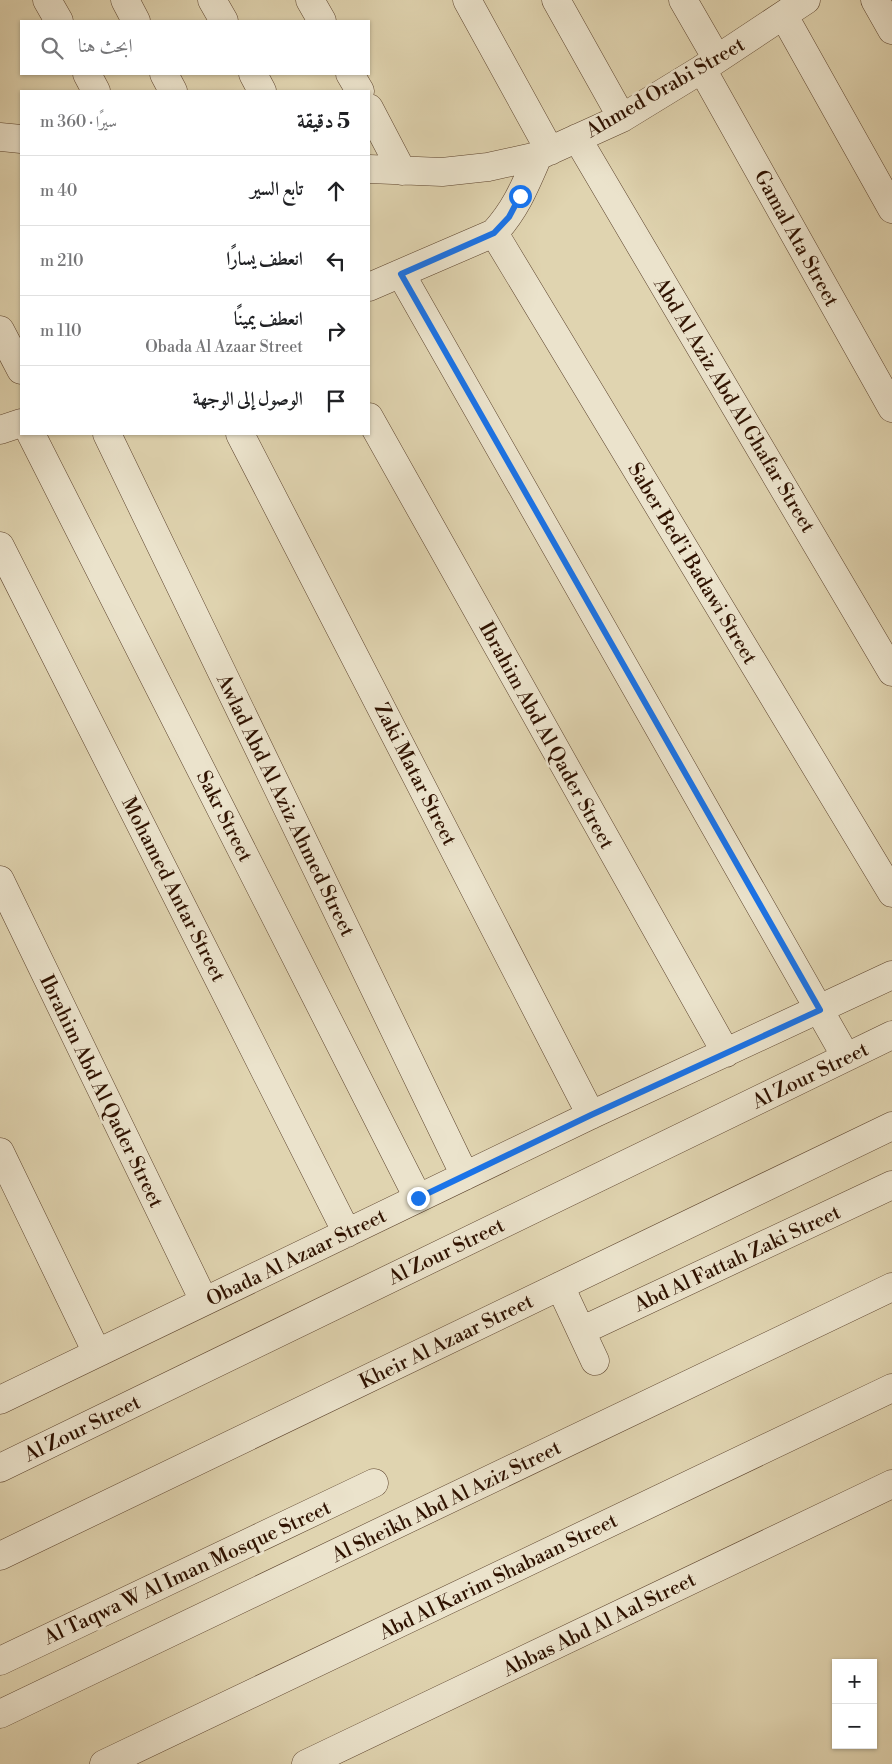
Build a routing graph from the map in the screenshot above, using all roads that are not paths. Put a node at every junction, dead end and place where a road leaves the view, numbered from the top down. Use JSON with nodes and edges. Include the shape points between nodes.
{"nodes":[{"id":1,"x":47,"y":0,"type":"edge"},
{"id":2,"x":125,"y":0,"type":"edge"},
{"id":3,"x":212,"y":0,"type":"edge"},
{"id":4,"x":310,"y":0,"type":"edge"},
{"id":5,"x":467,"y":0,"type":"edge"},
{"id":6,"x":556,"y":0,"type":"edge"},
{"id":7,"x":683,"y":0,"type":"edge"},
{"id":8,"x":806,"y":0,"type":"edge"},
{"id":9,"x":875,"y":0,"type":"edge"},
{"id":10,"x":784,"y":16,"type":"junction"},
{"id":11,"x":57,"y":20,"type":"edge"},
{"id":12,"x":135,"y":20,"type":"edge"},
{"id":13,"x":223,"y":20,"type":"edge"},
{"id":14,"x":321,"y":20,"type":"edge"},
{"id":15,"x":892,"y":30,"type":"edge"},
{"id":16,"x":709,"y":64,"type":"junction"},
{"id":17,"x":88,"y":75,"type":"edge"},
{"id":18,"x":165,"y":75,"type":"edge"},
{"id":19,"x":254,"y":75,"type":"edge"},
{"id":20,"x":351,"y":75,"type":"edge"},
{"id":21,"x":95,"y":90,"type":"edge"},
{"id":22,"x":172,"y":90,"type":"edge"},
{"id":23,"x":261,"y":90,"type":"edge"},
{"id":24,"x":359,"y":90,"type":"edge"},
{"id":25,"x":370,"y":110,"type":"edge"},
{"id":26,"x":622,"y":118,"type":"junction"},
{"id":27,"x":0,"y":136,"type":"edge"},
{"id":28,"x":577,"y":138,"type":"junction"},
{"id":29,"x":20,"y":139,"type":"edge"},
{"id":30,"x":544,"y":154,"type":"junction"},
{"id":31,"x":370,"y":169,"type":"edge"},
{"id":32,"x":402,"y":171,"type":"junction"},
{"id":33,"x":892,"y":209,"type":"edge"},
{"id":34,"x":494,"y":233,"type":"junction"},
{"id":35,"x":401,"y":274,"type":"junction"},
{"id":36,"x":370,"y":287,"type":"edge"},
{"id":37,"x":0,"y":330,"type":"edge"},
{"id":38,"x":19,"y":359,"type":"edge"},
{"id":39,"x":892,"y":408,"type":"edge"},
{"id":40,"x":370,"y":419,"type":"edge"},
{"id":41,"x":20,"y":423,"type":"edge"},
{"id":42,"x":0,"y":430,"type":"edge"},
{"id":43,"x":32,"y":435,"type":"edge"},
{"id":44,"x":107,"y":435,"type":"edge"},
{"id":45,"x":241,"y":435,"type":"edge"},
{"id":46,"x":0,"y":546,"type":"edge"},
{"id":47,"x":892,"y":672,"type":"edge"},
{"id":48,"x":0,"y":880,"type":"edge"},
{"id":49,"x":892,"y":893,"type":"edge"},
{"id":50,"x":892,"y":975,"type":"edge"},
{"id":51,"x":820,"y":1010,"type":"junction"},
{"id":52,"x":892,"y":1035,"type":"edge"},
{"id":53,"x":726,"y":1053,"type":"junction"},
{"id":54,"x":846,"y":1057,"type":"junction"},
{"id":55,"x":591,"y":1115,"type":"junction"},
{"id":56,"x":892,"y":1126,"type":"edge"},
{"id":57,"x":0,"y":1152,"type":"edge"},
{"id":58,"x":465,"y":1176,"type":"junction"},
{"id":59,"x":892,"y":1185,"type":"edge"},
{"id":60,"x":418,"y":1198,"type":"junction"},
{"id":61,"x":347,"y":1232,"type":"junction"},
{"id":62,"x":560,"y":1286,"type":"junction"},
{"id":63,"x":892,"y":1287,"type":"edge"},
{"id":64,"x":204,"y":1301,"type":"junction"},
{"id":65,"x":581,"y":1331,"type":"junction"},
{"id":66,"x":96,"y":1353,"type":"junction"},
{"id":67,"x":595,"y":1361,"type":"dead end"},
{"id":68,"x":892,"y":1388,"type":"edge"},
{"id":69,"x":0,"y":1400,"type":"edge"},
{"id":70,"x":0,"y":1468,"type":"edge"},
{"id":71,"x":374,"y":1483,"type":"dead end"},
{"id":72,"x":892,"y":1484,"type":"edge"},
{"id":73,"x":0,"y":1556,"type":"edge"},
{"id":74,"x":0,"y":1661,"type":"edge"},
{"id":75,"x":0,"y":1714,"type":"edge"},
{"id":76,"x":104,"y":1764,"type":"edge"},
{"id":77,"x":306,"y":1764,"type":"edge"}],
"edges":[{"from":1,"to":11,"type":"street"},
{"from":2,"to":12,"type":"street"},
{"from":3,"to":13,"type":"street"},
{"from":4,"to":14,"type":"street"},
{"from":5,"to":30,"type":"street"},
{"from":6,"to":26,"type":"street"},
{"from":7,"to":16,"type":"street","name":"Gamal Ata Street"},
{"from":8,"to":10,"type":"street","name":"Ahmed Orabi Street"},
{"from":9,"to":15,"type":"street"},
{"from":10,"to":16,"type":"street","name":"Ahmed Orabi Street"},
{"from":10,"to":33,"type":"street"},
{"from":16,"to":26,"type":"street","name":"Ahmed Orabi Street"},
{"from":16,"to":39,"type":"street","name":"Gamal Ata Street"},
{"from":17,"to":21,"type":"street"},
{"from":18,"to":22,"type":"street"},
{"from":19,"to":23,"type":"street"},
{"from":20,"to":24,"type":"street"},
{"from":25,"to":32,"type":"street"},
{"from":26,"to":28,"type":"street","name":"Ahmed Orabi Street"},
{"from":27,"to":29,"type":"street"},
{"from":28,"to":30,"type":"street","name":"Ahmed Orabi Street"},
{"from":28,"to":47,"type":"street","name":"Abd Al Aziz Abd Al Ghafar Street"},
{"from":30,"to":32,"type":"street","name":"Ahmed Orabi Street","via":[[479,168],[442,172]]},
{"from":30,"to":34,"type":"street","via":[[509,217]]},
{"from":31,"to":32,"type":"street","name":"Ahmed Orabi Street"},
{"from":34,"to":35,"type":"street"},
{"from":34,"to":49,"type":"street","name":"Saber Bed'i Badawi Street"},
{"from":35,"to":36,"type":"street"},
{"from":35,"to":51,"type":"street"},
{"from":37,"to":38,"type":"street"},
{"from":40,"to":53,"type":"street","name":"Ibrahim Abd Al Qader Street"},
{"from":41,"to":42,"type":"street"},
{"from":43,"to":60,"type":"street","name":"Sakr Street"},
{"from":44,"to":58,"type":"street","name":"Awlad Abd Al Aziz Ahmed Street"},
{"from":45,"to":55,"type":"street","name":"Zaki Matar Street"},
{"from":46,"to":61,"type":"street","name":"Mohamed Antar Street"},
{"from":48,"to":64,"type":"street","name":"Ibrahim Abd Al Qader Street"},
{"from":50,"to":51,"type":"street","name":"Obada Al Azaar Street"},
{"from":51,"to":53,"type":"street","name":"Obada Al Azaar Street"},
{"from":51,"to":54,"type":"street"},
{"from":52,"to":54,"type":"street","name":"Al Zour Street"},
{"from":53,"to":55,"type":"street","name":"Obada Al Azaar Street"},
{"from":54,"to":70,"type":"street","name":"Al Zour Street"},
{"from":55,"to":58,"type":"street","name":"Obada Al Azaar Street"},
{"from":56,"to":62,"type":"street","name":"Kheir Al Azaar Street"},
{"from":57,"to":66,"type":"street"},
{"from":58,"to":60,"type":"street","name":"Obada Al Azaar Street"},
{"from":59,"to":65,"type":"street","name":"Abd Al Fattah Zaki Street"},
{"from":60,"to":61,"type":"street","name":"Obada Al Azaar Street"},
{"from":61,"to":64,"type":"street","name":"Obada Al Azaar Street"},
{"from":62,"to":65,"type":"street"},
{"from":62,"to":73,"type":"street","name":"Kheir Al Azaar Street"},
{"from":63,"to":75,"type":"street","name":"Al Sheikh Abd Al Aziz Street"},
{"from":64,"to":66,"type":"street","name":"Obada Al Azaar Street"},
{"from":65,"to":67,"type":"street"},
{"from":66,"to":69,"type":"street","name":"Obada Al Azaar Street"},
{"from":68,"to":76,"type":"street","name":"Abd Al Karim Shabaan Street"},
{"from":71,"to":74,"type":"street","name":"Al Taqwa W Al Iman Mosque Street"},
{"from":72,"to":77,"type":"street","name":"Abbas Abd Al Aal Street"}]}
